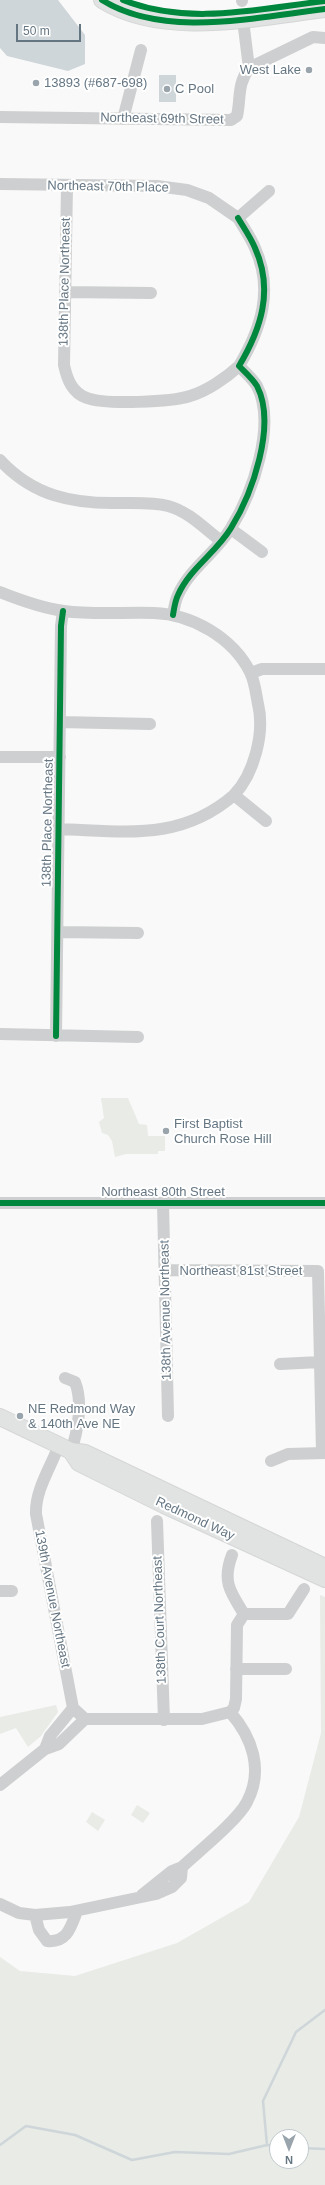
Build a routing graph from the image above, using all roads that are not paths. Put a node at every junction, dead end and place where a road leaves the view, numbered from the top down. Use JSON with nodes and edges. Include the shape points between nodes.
{"nodes":[{"id":1,"x":102,"y":0,"type":"edge"},
{"id":2,"x":123,"y":0,"type":"edge"},
{"id":3,"x":325,"y":1,"type":"edge"},
{"id":4,"x":325,"y":10,"type":"edge"},
{"id":5,"x":244,"y":28,"type":"dead end"},
{"id":6,"x":325,"y":38,"type":"edge"},
{"id":7,"x":141,"y":50,"type":"dead end"},
{"id":8,"x":249,"y":68,"type":"junction"},
{"id":9,"x":0,"y":116,"type":"edge"},
{"id":10,"x":123,"y":119,"type":"junction"},
{"id":11,"x":0,"y":184,"type":"edge"},
{"id":12,"x":67,"y":186,"type":"junction"},
{"id":13,"x":269,"y":191,"type":"dead end"},
{"id":14,"x":238,"y":218,"type":"junction"},
{"id":15,"x":64,"y":292,"type":"junction"},
{"id":16,"x":151,"y":293,"type":"dead end"},
{"id":17,"x":239,"y":366,"type":"junction"},
{"id":18,"x":0,"y":460,"type":"edge"},
{"id":19,"x":231,"y":530,"type":"junction"},
{"id":20,"x":221,"y":541,"type":"junction"},
{"id":21,"x":262,"y":552,"type":"dead end"},
{"id":22,"x":0,"y":592,"type":"edge"},
{"id":23,"x":63,"y":611,"type":"junction"},
{"id":24,"x":172,"y":615,"type":"junction"},
{"id":25,"x":325,"y":669,"type":"edge"},
{"id":26,"x":251,"y":673,"type":"junction"},
{"id":27,"x":60,"y":722,"type":"junction"},
{"id":28,"x":150,"y":724,"type":"dead end"},
{"id":29,"x":0,"y":757,"type":"edge"},
{"id":30,"x":60,"y":757,"type":"junction"},
{"id":31,"x":234,"y":794,"type":"junction"},
{"id":32,"x":266,"y":820,"type":"dead end"},
{"id":33,"x":58,"y":830,"type":"junction"},
{"id":34,"x":58,"y":932,"type":"junction"},
{"id":35,"x":138,"y":933,"type":"dead end"},
{"id":36,"x":0,"y":1034,"type":"edge"},
{"id":37,"x":56,"y":1036,"type":"junction"},
{"id":38,"x":138,"y":1037,"type":"dead end"},
{"id":39,"x":0,"y":1203,"type":"edge"},
{"id":40,"x":325,"y":1203,"type":"edge"},
{"id":41,"x":163,"y":1204,"type":"junction"},
{"id":42,"x":165,"y":1270,"type":"junction"},
{"id":43,"x":320,"y":1362,"type":"junction"},
{"id":44,"x":280,"y":1364,"type":"dead end"},
{"id":45,"x":65,"y":1378,"type":"dead end"},
{"id":46,"x":168,"y":1416,"type":"dead end"},
{"id":47,"x":0,"y":1417,"type":"edge"},
{"id":48,"x":65,"y":1448,"type":"junction"},
{"id":49,"x":324,"y":1453,"type":"edge"},
{"id":50,"x":271,"y":1461,"type":"dead end"},
{"id":51,"x":157,"y":1521,"type":"dead end"},
{"id":52,"x":232,"y":1555,"type":"dead end"},
{"id":53,"x":325,"y":1567,"type":"edge"},
{"id":54,"x":325,"y":1579,"type":"edge"},
{"id":55,"x":304,"y":1589,"type":"dead end"},
{"id":56,"x":244,"y":1614,"type":"junction"},
{"id":57,"x":236,"y":1669,"type":"junction"},
{"id":58,"x":286,"y":1669,"type":"dead end"},
{"id":59,"x":73,"y":1708,"type":"junction"},
{"id":60,"x":230,"y":1712,"type":"junction"},
{"id":61,"x":85,"y":1719,"type":"junction"},
{"id":62,"x":164,"y":1720,"type":"junction"},
{"id":63,"x":45,"y":1749,"type":"junction"},
{"id":64,"x":0,"y":1786,"type":"edge"},
{"id":65,"x":0,"y":1904,"type":"edge"},
{"id":66,"x":77,"y":1911,"type":"junction"},
{"id":67,"x":35,"y":1915,"type":"junction"}],
"edges":[{"from":1,"to":4,"type":"main road","via":[[146,17],[181,22],[208,23]]},
{"from":2,"to":3,"type":"main road","via":[[161,12],[182,14],[224,13]]},
{"from":5,"to":8,"type":"street"},
{"from":6,"to":8,"type":"street","via":[[313,37]]},
{"from":7,"to":10,"type":"street"},
{"from":8,"to":10,"type":"street","name":"Northeast 69th Street","via":[[242,78],[239,89],[237,116],[231,120]]},
{"from":9,"to":10,"type":"street","name":"Northeast 69th Street"},
{"from":11,"to":12,"type":"street","name":"Northeast 70th Place"},
{"from":12,"to":14,"type":"street","name":"Northeast 70th Place","via":[[157,186],[187,190],[209,198]]},
{"from":12,"to":15,"type":"street","name":"138th Place Northeast"},
{"from":13,"to":14,"type":"street"},
{"from":14,"to":17,"type":"street","via":[[255,248],[265,287],[262,317]]},
{"from":15,"to":16,"type":"street"},
{"from":15,"to":17,"type":"street","name":"138th Place Northeast","via":[[66,377],[70,385],[87,398],[104,401],[163,401],[190,396],[214,384]]},
{"from":17,"to":19,"type":"street","via":[[249,375],[261,398],[262,439],[258,465],[246,500]]},
{"from":18,"to":20,"type":"street","via":[[26,482],[47,493],[92,504],[148,503],[168,506],[185,513]]},
{"from":19,"to":20,"type":"street"},
{"from":19,"to":21,"type":"street"},
{"from":20,"to":24,"type":"street","via":[[190,575],[177,596]]},
{"from":22,"to":23,"type":"street"},
{"from":23,"to":24,"type":"street"},
{"from":23,"to":27,"type":"street","name":"138th Place Northeast"},
{"from":24,"to":26,"type":"street","via":[[205,627],[220,637]]},
{"from":25,"to":26,"type":"street","via":[[262,669]]},
{"from":26,"to":31,"type":"street","via":[[260,712],[259,731],[256,750],[248,772],[242,786]]},
{"from":27,"to":28,"type":"street"},
{"from":27,"to":30,"type":"street","name":"138th Place Northeast"},
{"from":29,"to":30,"type":"street"},
{"from":30,"to":33,"type":"street","name":"138th Place Northeast"},
{"from":31,"to":32,"type":"street"},
{"from":31,"to":33,"type":"street","via":[[223,804],[188,824],[168,829],[148,832]]},
{"from":33,"to":34,"type":"street","name":"138th Place Northeast"},
{"from":34,"to":35,"type":"street"},
{"from":34,"to":37,"type":"street","name":"138th Place Northeast"},
{"from":36,"to":37,"type":"street"},
{"from":37,"to":38,"type":"street"},
{"from":39,"to":41,"type":"street","name":"Northeast 80th Street"},
{"from":40,"to":41,"type":"street","name":"Northeast 80th Street"},
{"from":41,"to":42,"type":"street","name":"138th Avenue Northeast"},
{"from":42,"to":43,"type":"street","name":"Northeast 81st Street","via":[[318,1271]]},
{"from":42,"to":46,"type":"street","name":"138th Avenue Northeast"},
{"from":43,"to":44,"type":"street"},
{"from":43,"to":49,"type":"street"},
{"from":45,"to":48,"type":"street","name":"139th Avenue Northeast","via":[[75,1382],[79,1391],[77,1435]]},
{"from":47,"to":48,"type":"main road","name":"Redmond Way"},
{"from":48,"to":53,"type":"main road","name":"Redmond Way","via":[[85,1453]]},
{"from":48,"to":54,"type":"main road","name":"Redmond Way","via":[[79,1463]]},
{"from":48,"to":59,"type":"street","name":"139th Avenue Northeast","via":[[51,1467],[39,1491],[36,1514]]},
{"from":49,"to":50,"type":"street","via":[[288,1454]]},
{"from":51,"to":62,"type":"street","name":"138th Court Northeast"},
{"from":52,"to":56,"type":"street","via":[[227,1574],[228,1586]]},
{"from":55,"to":56,"type":"street","via":[[288,1614]]},
{"from":56,"to":57,"type":"street","via":[[237,1626]]},
{"from":57,"to":58,"type":"street"},
{"from":57,"to":60,"type":"street","via":[[236,1699]]},
{"from":59,"to":61,"type":"street"},
{"from":59,"to":63,"type":"street","via":[[50,1736]]},
{"from":60,"to":62,"type":"street","via":[[202,1719]]},
{"from":60,"to":66,"type":"street","via":[[250,1740],[255,1755],[255,1782],[247,1802],[182,1867],[181,1878],[172,1887],[156,1894]]},
{"from":61,"to":62,"type":"street"},
{"from":61,"to":63,"type":"street","via":[[59,1744]]},
{"from":63,"to":64,"type":"street"},
{"from":65,"to":67,"type":"street","via":[[19,1913]]},
{"from":66,"to":67,"type":"street"},
{"from":66,"to":67,"type":"street","via":[[68,1935],[54,1942],[47,1941],[43,1936]]}]}
